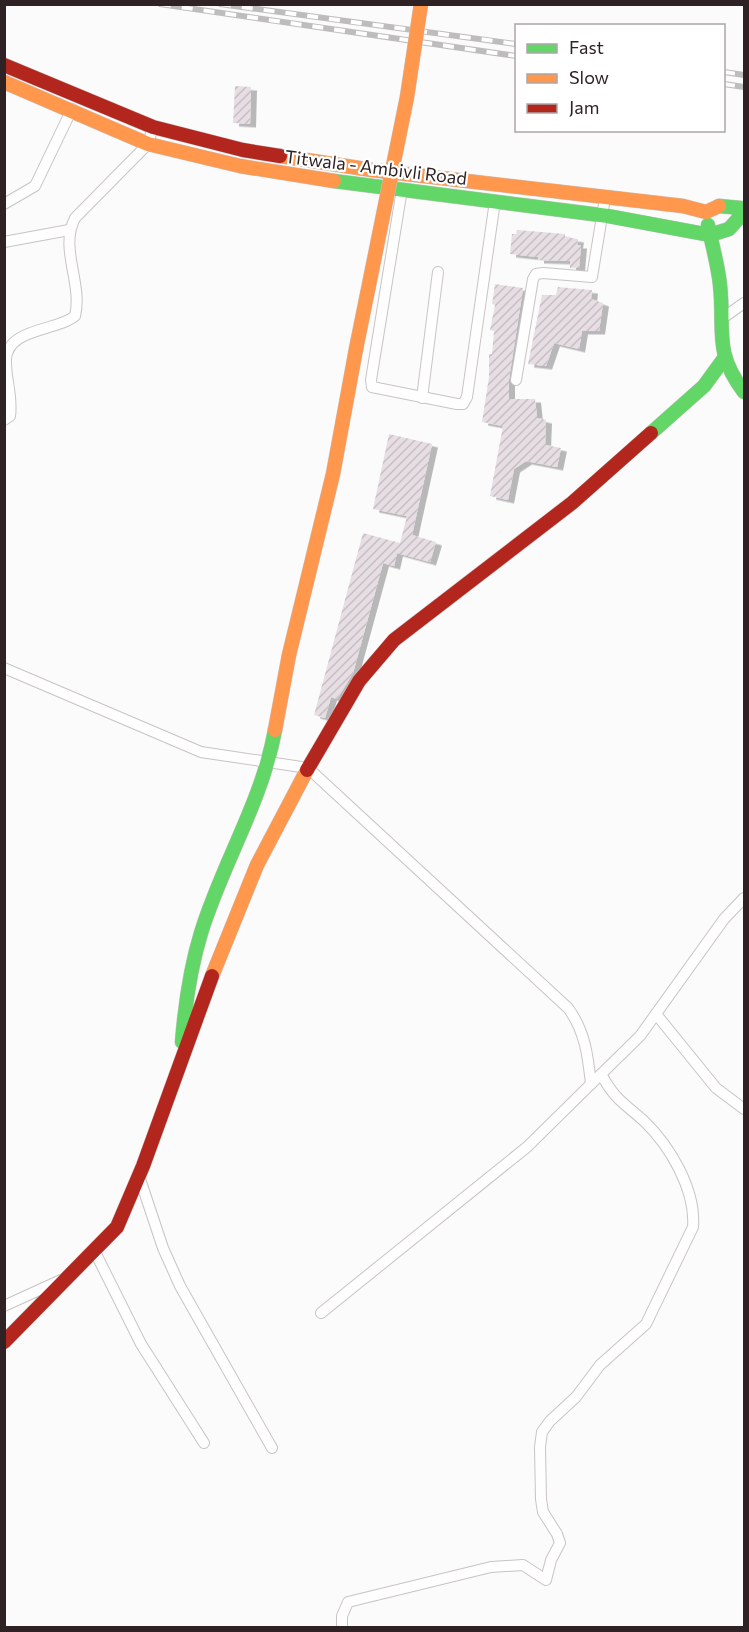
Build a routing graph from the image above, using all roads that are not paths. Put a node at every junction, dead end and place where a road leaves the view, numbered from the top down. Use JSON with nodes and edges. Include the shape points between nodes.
{"nodes":[{"id":1,"x":421,"y":4,"type":"edge"},
{"id":2,"x":4,"y":65,"type":"edge"},
{"id":3,"x":4,"y":82,"type":"edge"},
{"id":4,"x":72,"y":110,"type":"junction"},
{"id":5,"x":153,"y":127,"type":"junction"},
{"id":6,"x":148,"y":144,"type":"junction"},
{"id":7,"x":402,"y":189,"type":"junction"},
{"id":8,"x":604,"y":198,"type":"junction"},
{"id":9,"x":495,"y":201,"type":"junction"},
{"id":10,"x":4,"y":204,"type":"edge"},
{"id":11,"x":743,"y":207,"type":"edge"},
{"id":12,"x":706,"y":212,"type":"junction"},
{"id":13,"x":602,"y":216,"type":"junction"},
{"id":14,"x":69,"y":230,"type":"junction"},
{"id":15,"x":710,"y":235,"type":"junction"},
{"id":16,"x":4,"y":242,"type":"edge"},
{"id":17,"x":438,"y":272,"type":"dead end"},
{"id":18,"x":744,"y":303,"type":"edge"},
{"id":19,"x":720,"y":320,"type":"junction"},
{"id":20,"x":723,"y":360,"type":"junction"},
{"id":21,"x":516,"y":380,"type":"dead end"},
{"id":22,"x":744,"y":392,"type":"edge"},
{"id":23,"x":422,"y":398,"type":"junction"},
{"id":24,"x":4,"y":420,"type":"edge"},
{"id":25,"x":4,"y":668,"type":"edge"},
{"id":26,"x":268,"y":763,"type":"junction"},
{"id":27,"x":308,"y":768,"type":"junction"},
{"id":28,"x":744,"y":898,"type":"edge"},
{"id":29,"x":656,"y":1014,"type":"junction"},
{"id":30,"x":181,"y":1060,"type":"junction"},
{"id":31,"x":601,"y":1074,"type":"junction"},
{"id":32,"x":591,"y":1084,"type":"junction"},
{"id":33,"x":744,"y":1109,"type":"edge"},
{"id":34,"x":139,"y":1176,"type":"junction"},
{"id":35,"x":95,"y":1252,"type":"junction"},
{"id":36,"x":63,"y":1279,"type":"junction"},
{"id":37,"x":4,"y":1306,"type":"edge"},
{"id":38,"x":321,"y":1313,"type":"dead end"},
{"id":39,"x":4,"y":1342,"type":"edge"},
{"id":40,"x":204,"y":1443,"type":"dead end"},
{"id":41,"x":272,"y":1448,"type":"dead end"},
{"id":42,"x":342,"y":1628,"type":"edge"}],
"edges":[{"from":1,"to":26,"type":"street","bridge":true,"via":[[407,97],[333,474],[276,712]]},
{"from":2,"to":5,"type":"street","name":"Titwala - Ambivli Road"},
{"from":3,"to":4,"type":"street","name":"Titwala - Ambivli Road"},
{"from":4,"to":6,"type":"street","name":"Titwala - Ambivli Road"},
{"from":4,"to":10,"type":"street","via":[[34,186]]},
{"from":5,"to":6,"type":"street"},
{"from":5,"to":8,"type":"street","name":"Titwala - Ambivli Road","via":[[243,150]]},
{"from":6,"to":7,"type":"street","name":"Titwala - Ambivli Road","via":[[240,166]]},
{"from":6,"to":14,"type":"street","via":[[75,218]]},
{"from":7,"to":9,"type":"street","name":"Titwala - Ambivli Road"},
{"from":7,"to":23,"type":"street","via":[[371,380],[372,387],[378,390]]},
{"from":8,"to":12,"type":"street","name":"Titwala - Ambivli Road"},
{"from":8,"to":13,"type":"street"},
{"from":9,"to":13,"type":"street","name":"Titwala - Ambivli Road"},
{"from":9,"to":23,"type":"street","via":[[467,397],[463,404]]},
{"from":11,"to":12,"type":"street","name":"Titwala - Ambivli Road","via":[[721,205]]},
{"from":11,"to":15,"type":"street","name":"Titwala - Ambivli Road","via":[[729,229]]},
{"from":12,"to":15,"type":"street"},
{"from":13,"to":15,"type":"street","name":"Titwala - Ambivli Road"},
{"from":13,"to":21,"type":"street","via":[[592,277],[543,273],[533,279]]},
{"from":14,"to":16,"type":"street"},
{"from":14,"to":24,"type":"street","via":[[75,316],[66,323],[28,334],[9,348],[6,358],[12,405],[10,416]]},
{"from":15,"to":19,"type":"street","via":[[720,282]]},
{"from":17,"to":23,"type":"street"},
{"from":18,"to":19,"type":"street"},
{"from":19,"to":20,"type":"street"},
{"from":20,"to":22,"type":"street"},
{"from":20,"to":27,"type":"street","via":[[704,386],[572,503],[394,640],[359,681]]},
{"from":25,"to":26,"type":"street","via":[[201,752]]},
{"from":26,"to":27,"type":"street"},
{"from":26,"to":30,"type":"street","via":[[201,933],[186,998]]},
{"from":27,"to":30,"type":"street","via":[[248,887]]},
{"from":27,"to":32,"type":"street","via":[[568,1008],[584,1040]]},
{"from":28,"to":29,"type":"street","via":[[724,919]]},
{"from":29,"to":31,"type":"street","via":[[640,1036]]},
{"from":29,"to":33,"type":"street","via":[[716,1088]]},
{"from":30,"to":34,"type":"street"},
{"from":31,"to":32,"type":"street"},
{"from":31,"to":42,"type":"street","via":[[613,1096],[655,1134],[675,1164],[689,1193],[693,1227],[646,1324],[600,1365],[542,1432],[543,1512],[560,1543],[546,1580],[523,1565],[491,1567],[348,1602]]},
{"from":32,"to":38,"type":"street","via":[[527,1147]]},
{"from":34,"to":35,"type":"street","via":[[117,1227]]},
{"from":34,"to":41,"type":"street","via":[[180,1286]]},
{"from":35,"to":36,"type":"street"},
{"from":35,"to":40,"type":"street","via":[[141,1344]]},
{"from":36,"to":37,"type":"street"},
{"from":36,"to":39,"type":"street"}]}
